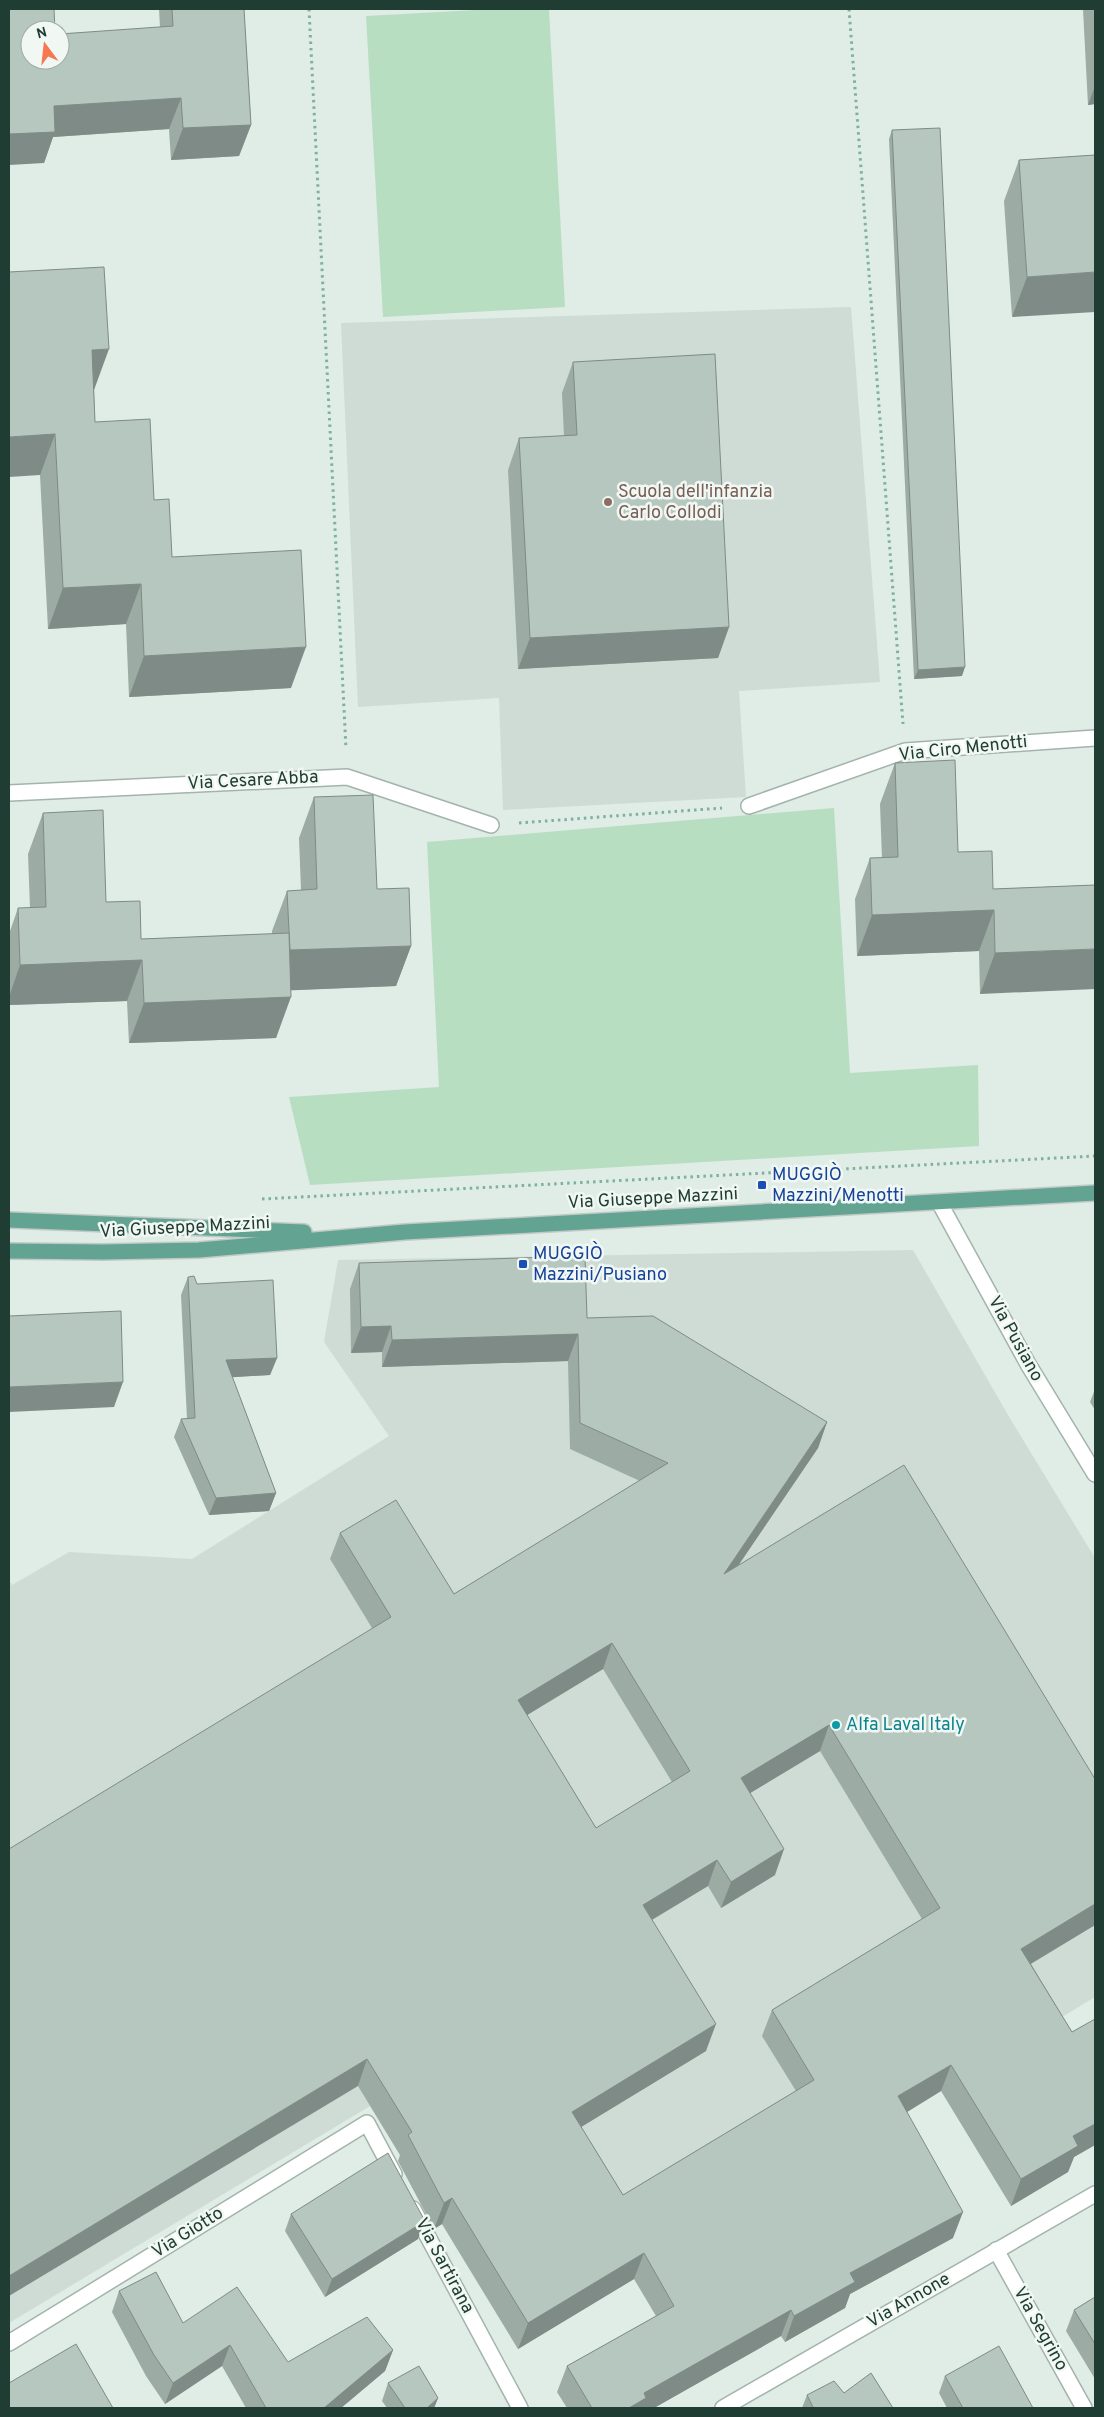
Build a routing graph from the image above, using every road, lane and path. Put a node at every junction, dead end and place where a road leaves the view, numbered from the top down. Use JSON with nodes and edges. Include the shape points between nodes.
{"nodes":[{"id":1,"x":309,"y":9,"type":"edge"},
{"id":2,"x":849,"y":9,"type":"edge"},
{"id":3,"x":1095,"y":738,"type":"edge"},
{"id":4,"x":905,"y":751,"type":"junction"},
{"id":5,"x":347,"y":777,"type":"junction"},
{"id":6,"x":9,"y":793,"type":"edge"},
{"id":7,"x":749,"y":806,"type":"joint"},
{"id":8,"x":490,"y":825,"type":"joint"},
{"id":9,"x":1095,"y":1156,"type":"edge"},
{"id":10,"x":1095,"y":1193,"type":"edge"},
{"id":11,"x":257,"y":1199,"type":"dead end"},
{"id":12,"x":939,"y":1202,"type":"junction"},
{"id":13,"x":10,"y":1218,"type":"edge"},
{"id":14,"x":363,"y":1235,"type":"junction"},
{"id":15,"x":9,"y":1251,"type":"edge"},
{"id":16,"x":1095,"y":1474,"type":"edge"},
{"id":17,"x":367,"y":2123,"type":"joint"},
{"id":18,"x":1095,"y":2194,"type":"edge"},
{"id":19,"x":996,"y":2250,"type":"junction"},
{"id":20,"x":9,"y":2343,"type":"edge"},
{"id":21,"x":520,"y":2408,"type":"edge"},
{"id":22,"x":723,"y":2408,"type":"edge"},
{"id":23,"x":1084,"y":2408,"type":"edge"}],
"edges":[{"from":1,"to":5,"type":"path"},
{"from":2,"to":4,"type":"path"},
{"from":3,"to":4,"type":"street","name":"Via Ciro Menotti"},
{"from":4,"to":7,"type":"street","name":"Via Ciro Menotti"},
{"from":5,"to":6,"type":"street","name":"Via Cesare Abba"},
{"from":5,"to":8,"type":"street","name":"Via Cesare Abba"},
{"from":7,"to":8,"type":"path"},
{"from":9,"to":11,"type":"path"},
{"from":10,"to":12,"type":"main road","name":"Via Giuseppe Mazzini"},
{"from":12,"to":14,"type":"main road","name":"Via Giuseppe Mazzini"},
{"from":12,"to":16,"type":"street","name":"Via Pusiano","via":[[1028,1364]]},
{"from":13,"to":14,"type":"main road","name":"Via Giuseppe Mazzini"},
{"from":14,"to":15,"type":"main road","name":"Via Giuseppe Mazzini","via":[[199,1250]]},
{"from":17,"to":20,"type":"street","name":"Via Giotto"},
{"from":17,"to":21,"type":"street","name":"Via Sartirana"},
{"from":18,"to":19,"type":"street","name":"Via Annone"},
{"from":19,"to":22,"type":"street","name":"Via Annone"},
{"from":19,"to":23,"type":"street","name":"Via Segrino"}]}
